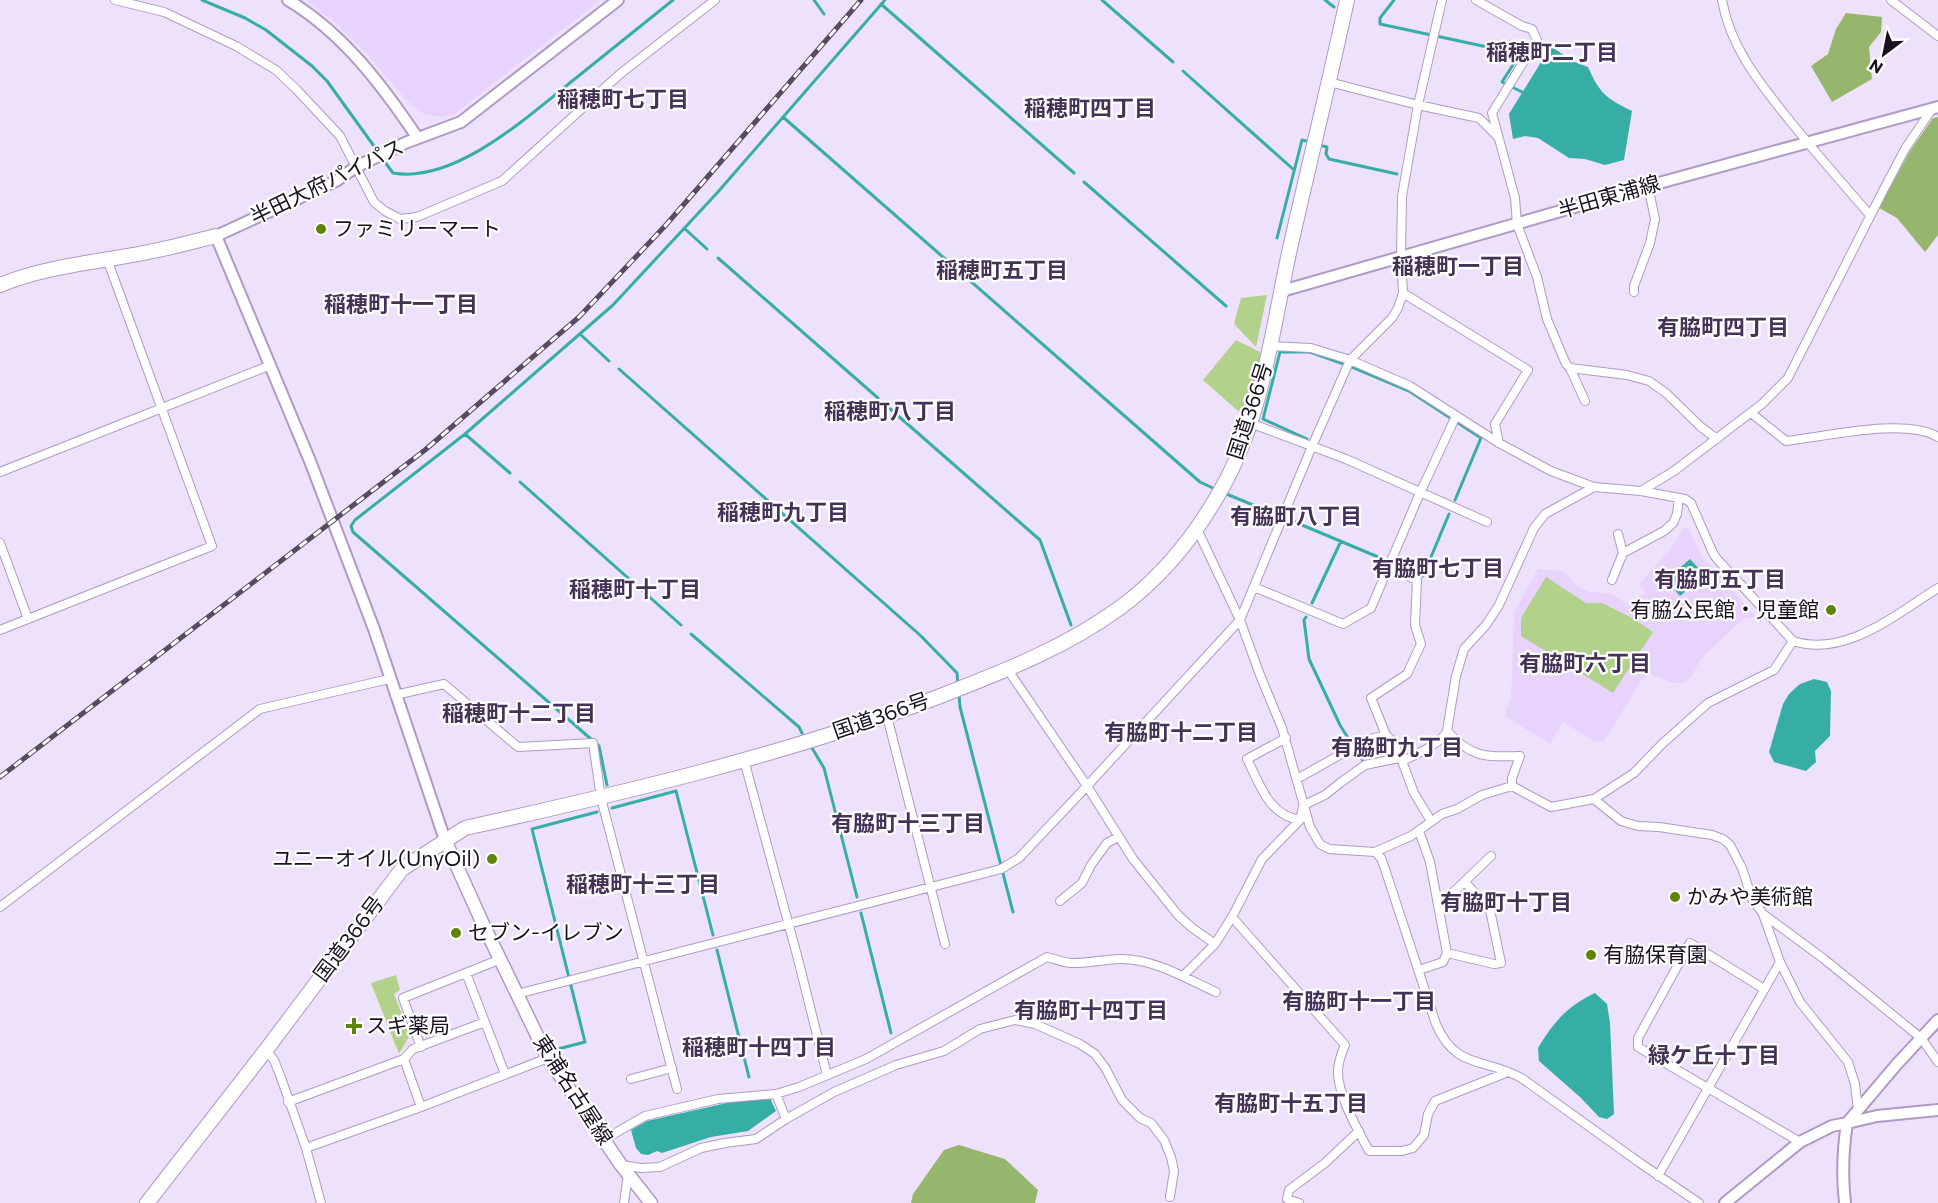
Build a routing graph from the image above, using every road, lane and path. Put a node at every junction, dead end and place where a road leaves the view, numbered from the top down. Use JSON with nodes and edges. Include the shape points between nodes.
{"nodes":[{"id":1,"x":115,"y":0,"type":"edge"},
{"id":2,"x":288,"y":0,"type":"edge"},
{"id":3,"x":618,"y":0,"type":"edge"},
{"id":4,"x":715,"y":0,"type":"edge"},
{"id":5,"x":1347,"y":0,"type":"edge"},
{"id":6,"x":1442,"y":0,"type":"edge"},
{"id":7,"x":1476,"y":0,"type":"edge"},
{"id":8,"x":1722,"y":0,"type":"edge"},
{"id":9,"x":1891,"y":0,"type":"edge"},
{"id":10,"x":1938,"y":36,"type":"edge"},
{"id":11,"x":1329,"y":82,"type":"junction"},
{"id":12,"x":1418,"y":105,"type":"junction"},
{"id":13,"x":1935,"y":108,"type":"edge"},
{"id":14,"x":417,"y":137,"type":"junction"},
{"id":15,"x":1499,"y":138,"type":"junction"},
{"id":16,"x":1806,"y":143,"type":"junction"},
{"id":17,"x":358,"y":166,"type":"junction"},
{"id":18,"x":1648,"y":186,"type":"junction"},
{"id":19,"x":1870,"y":215,"type":"junction"},
{"id":20,"x":1517,"y":224,"type":"junction"},
{"id":21,"x":216,"y":236,"type":"junction"},
{"id":22,"x":1401,"y":257,"type":"junction"},
{"id":23,"x":107,"y":259,"type":"junction"},
{"id":24,"x":0,"y":285,"type":"edge"},
{"id":25,"x":1281,"y":291,"type":"junction"},
{"id":26,"x":1634,"y":292,"type":"dead end"},
{"id":27,"x":1403,"y":293,"type":"junction"},
{"id":28,"x":1270,"y":346,"type":"junction"},
{"id":29,"x":1350,"y":361,"type":"junction"},
{"id":30,"x":271,"y":365,"type":"junction"},
{"id":31,"x":1570,"y":368,"type":"junction"},
{"id":32,"x":1585,"y":401,"type":"dead end"},
{"id":33,"x":161,"y":408,"type":"junction"},
{"id":34,"x":1751,"y":413,"type":"junction"},
{"id":35,"x":1456,"y":416,"type":"junction"},
{"id":36,"x":1250,"y":423,"type":"junction"},
{"id":37,"x":1938,"y":436,"type":"edge"},
{"id":38,"x":1717,"y":439,"type":"junction"},
{"id":39,"x":1499,"y":442,"type":"junction"},
{"id":40,"x":1313,"y":447,"type":"junction"},
{"id":41,"x":0,"y":472,"type":"edge"},
{"id":42,"x":1594,"y":487,"type":"junction"},
{"id":43,"x":1641,"y":491,"type":"junction"},
{"id":44,"x":1420,"y":493,"type":"junction"},
{"id":45,"x":1679,"y":498,"type":"junction"},
{"id":46,"x":1488,"y":522,"type":"dead end"},
{"id":47,"x":1197,"y":529,"type":"junction"},
{"id":48,"x":1618,"y":534,"type":"dead end"},
{"id":49,"x":0,"y":543,"type":"edge"},
{"id":50,"x":1623,"y":553,"type":"junction"},
{"id":51,"x":1388,"y":567,"type":"junction"},
{"id":52,"x":1612,"y":580,"type":"dead end"},
{"id":53,"x":1254,"y":587,"type":"junction"},
{"id":54,"x":1938,"y":588,"type":"edge"},
{"id":55,"x":28,"y":619,"type":"junction"},
{"id":56,"x":1240,"y":620,"type":"junction"},
{"id":57,"x":0,"y":630,"type":"edge"},
{"id":58,"x":1792,"y":641,"type":"junction"},
{"id":59,"x":1008,"y":670,"type":"junction"},
{"id":60,"x":389,"y":679,"type":"junction"},
{"id":61,"x":395,"y":694,"type":"junction"},
{"id":62,"x":887,"y":716,"type":"junction"},
{"id":63,"x":1447,"y":731,"type":"junction"},
{"id":64,"x":1386,"y":735,"type":"junction"},
{"id":65,"x":1286,"y":738,"type":"junction"},
{"id":66,"x":744,"y":760,"type":"junction"},
{"id":67,"x":1401,"y":760,"type":"junction"},
{"id":68,"x":1297,"y":779,"type":"junction"},
{"id":69,"x":1088,"y":786,"type":"junction"},
{"id":70,"x":1512,"y":786,"type":"junction"},
{"id":71,"x":601,"y":798,"type":"junction"},
{"id":72,"x":1594,"y":799,"type":"junction"},
{"id":73,"x":1304,"y":805,"type":"junction"},
{"id":74,"x":1300,"y":820,"type":"junction"},
{"id":75,"x":1431,"y":821,"type":"junction"},
{"id":76,"x":1419,"y":831,"type":"junction"},
{"id":77,"x":1118,"y":837,"type":"junction"},
{"id":78,"x":445,"y":840,"type":"junction"},
{"id":79,"x":1375,"y":852,"type":"junction"},
{"id":80,"x":1491,"y":856,"type":"dead end"},
{"id":81,"x":1465,"y":882,"type":"junction"},
{"id":82,"x":930,"y":886,"type":"junction"},
{"id":83,"x":1060,"y":901,"type":"dead end"},
{"id":84,"x":1439,"y":906,"type":"junction"},
{"id":85,"x":0,"y":907,"type":"edge"},
{"id":86,"x":1762,"y":914,"type":"junction"},
{"id":87,"x":1232,"y":917,"type":"junction"},
{"id":88,"x":789,"y":924,"type":"junction"},
{"id":89,"x":945,"y":944,"type":"dead end"},
{"id":90,"x":1215,"y":944,"type":"junction"},
{"id":91,"x":1447,"y":953,"type":"junction"},
{"id":92,"x":501,"y":959,"type":"junction"},
{"id":93,"x":644,"y":960,"type":"junction"},
{"id":94,"x":1780,"y":962,"type":"junction"},
{"id":95,"x":1419,"y":970,"type":"junction"},
{"id":96,"x":466,"y":973,"type":"junction"},
{"id":97,"x":1184,"y":975,"type":"junction"},
{"id":98,"x":1764,"y":989,"type":"junction"},
{"id":99,"x":1216,"y":992,"type":"dead end"},
{"id":100,"x":517,"y":994,"type":"junction"},
{"id":101,"x":1938,"y":1020,"type":"edge"},
{"id":102,"x":485,"y":1022,"type":"junction"},
{"id":103,"x":1922,"y":1038,"type":"junction"},
{"id":104,"x":421,"y":1047,"type":"junction"},
{"id":105,"x":266,"y":1050,"type":"junction"},
{"id":106,"x":548,"y":1058,"type":"junction"},
{"id":107,"x":404,"y":1059,"type":"junction"},
{"id":108,"x":1938,"y":1062,"type":"edge"},
{"id":109,"x":672,"y":1068,"type":"junction"},
{"id":110,"x":1508,"y":1072,"type":"junction"},
{"id":111,"x":505,"y":1074,"type":"junction"},
{"id":112,"x":827,"y":1075,"type":"junction"},
{"id":113,"x":631,"y":1079,"type":"dead end"},
{"id":114,"x":1707,"y":1087,"type":"junction"},
{"id":115,"x":677,"y":1089,"type":"dead end"},
{"id":116,"x":776,"y":1094,"type":"junction"},
{"id":117,"x":288,"y":1102,"type":"junction"},
{"id":118,"x":421,"y":1107,"type":"junction"},
{"id":119,"x":1858,"y":1110,"type":"junction"},
{"id":120,"x":1938,"y":1110,"type":"edge"},
{"id":121,"x":786,"y":1119,"type":"junction"},
{"id":122,"x":1847,"y":1123,"type":"junction"},
{"id":123,"x":1359,"y":1131,"type":"junction"},
{"id":124,"x":605,"y":1139,"type":"junction"},
{"id":125,"x":1800,"y":1142,"type":"junction"},
{"id":126,"x":306,"y":1148,"type":"junction"},
{"id":127,"x":625,"y":1170,"type":"junction"},
{"id":128,"x":1658,"y":1176,"type":"junction"},
{"id":129,"x":1170,"y":1197,"type":"dead end"},
{"id":130,"x":147,"y":1203,"type":"edge"},
{"id":131,"x":321,"y":1203,"type":"edge"},
{"id":132,"x":624,"y":1203,"type":"edge"},
{"id":133,"x":651,"y":1203,"type":"edge"},
{"id":134,"x":1299,"y":1203,"type":"edge"},
{"id":135,"x":1699,"y":1203,"type":"edge"},
{"id":136,"x":1725,"y":1203,"type":"edge"},
{"id":137,"x":1845,"y":1203,"type":"edge"}],
"edges":[{"from":1,"to":17,"type":"street","via":[[172,15],[276,70],[340,136]]},
{"from":2,"to":14,"type":"street","via":[[353,53]]},
{"from":3,"to":14,"type":"street","name":"半田大府パイパス","via":[[461,122]]},
{"from":4,"to":17,"type":"street","via":[[620,74],[502,181],[417,218],[400,219],[374,202]]},
{"from":5,"to":11,"type":"highway","name":"国道366号"},
{"from":6,"to":12,"type":"street"},
{"from":7,"to":15,"type":"street","via":[[1532,29],[1537,40],[1492,113]]},
{"from":8,"to":16,"type":"street","via":[[1742,57]]},
{"from":9,"to":10,"type":"street"},
{"from":11,"to":12,"type":"street"},
{"from":11,"to":25,"type":"highway","name":"国道366号"},
{"from":12,"to":15,"type":"street","via":[[1479,118]]},
{"from":12,"to":22,"type":"street","via":[[1402,195]]},
{"from":13,"to":16,"type":"street","name":"半田東浦線"},
{"from":13,"to":19,"type":"street","via":[[1905,149]]},
{"from":14,"to":17,"type":"street","name":"半田大府パイパス"},
{"from":15,"to":20,"type":"street","via":[[1515,198]]},
{"from":16,"to":18,"type":"street","name":"半田東浦線"},
{"from":16,"to":19,"type":"street"},
{"from":17,"to":21,"type":"street","name":"半田大府パイパス","via":[[336,181]]},
{"from":18,"to":20,"type":"street","name":"半田東浦線"},
{"from":18,"to":26,"type":"street","via":[[1655,219]]},
{"from":19,"to":34,"type":"street","via":[[1788,378]]},
{"from":20,"to":22,"type":"street","name":"半田東浦線"},
{"from":20,"to":31,"type":"street","via":[[1547,319]]},
{"from":21,"to":23,"type":"highway","name":"半田大府パイパス"},
{"from":21,"to":30,"type":"street"},
{"from":22,"to":25,"type":"street","name":"半田東浦線"},
{"from":22,"to":27,"type":"street"},
{"from":23,"to":24,"type":"highway","name":"半田大府パイパス"},
{"from":23,"to":33,"type":"street"},
{"from":25,"to":28,"type":"highway","name":"国道366号"},
{"from":27,"to":29,"type":"street","via":[[1392,318]]},
{"from":27,"to":39,"type":"street","via":[[1528,370],[1495,424]]},
{"from":28,"to":29,"type":"street","via":[[1311,348]]},
{"from":28,"to":36,"type":"highway","name":"国道366号"},
{"from":29,"to":35,"type":"street","via":[[1410,386]]},
{"from":29,"to":40,"type":"street"},
{"from":30,"to":33,"type":"street"},
{"from":30,"to":60,"type":"street","via":[[374,629]]},
{"from":31,"to":32,"type":"street"},
{"from":31,"to":38,"type":"street","via":[[1649,381]]},
{"from":33,"to":41,"type":"street"},
{"from":33,"to":55,"type":"street","via":[[212,546]]},
{"from":34,"to":37,"type":"street","via":[[1786,441],[1877,428]]},
{"from":34,"to":38,"type":"street"},
{"from":35,"to":39,"type":"street"},
{"from":35,"to":44,"type":"street"},
{"from":36,"to":40,"type":"street"},
{"from":36,"to":47,"type":"highway","name":"国道366号","via":[[1220,491]]},
{"from":38,"to":43,"type":"street"},
{"from":39,"to":42,"type":"street","via":[[1551,471]]},
{"from":40,"to":44,"type":"street"},
{"from":40,"to":53,"type":"street"},
{"from":42,"to":43,"type":"street"},
{"from":42,"to":63,"type":"street","via":[[1545,514],[1534,528],[1499,604],[1464,649]]},
{"from":43,"to":45,"type":"street"},
{"from":44,"to":46,"type":"street"},
{"from":44,"to":51,"type":"street"},
{"from":45,"to":50,"type":"street","via":[[1673,523]]},
{"from":45,"to":58,"type":"street","via":[[1690,503],[1717,559]]},
{"from":47,"to":56,"type":"street"},
{"from":47,"to":59,"type":"highway","name":"国道366号","via":[[1163,569],[1122,606],[1057,647]]},
{"from":48,"to":50,"type":"street"},
{"from":49,"to":55,"type":"street"},
{"from":50,"to":52,"type":"street"},
{"from":51,"to":53,"type":"street","via":[[1371,608],[1343,624]]},
{"from":51,"to":64,"type":"street","via":[[1417,580],[1415,625],[1421,644],[1407,674],[1371,698]]},
{"from":53,"to":56,"type":"street"},
{"from":54,"to":58,"type":"street","via":[[1869,631],[1845,640],[1817,646]]},
{"from":55,"to":57,"type":"street"},
{"from":56,"to":65,"type":"street"},
{"from":56,"to":69,"type":"street"},
{"from":58,"to":72,"type":"street","via":[[1773,670],[1708,703],[1643,766]]},
{"from":59,"to":62,"type":"highway","name":"国道366号"},
{"from":59,"to":69,"type":"street"},
{"from":60,"to":61,"type":"street"},
{"from":60,"to":85,"type":"street","via":[[260,708]]},
{"from":61,"to":71,"type":"street","via":[[444,684],[518,747],[593,743]]},
{"from":61,"to":78,"type":"street"},
{"from":62,"to":66,"type":"highway","name":"国道366号"},
{"from":62,"to":82,"type":"street"},
{"from":63,"to":67,"type":"street","via":[[1437,742]]},
{"from":63,"to":70,"type":"street","via":[[1468,751],[1485,756],[1520,756]]},
{"from":64,"to":67,"type":"street","via":[[1395,743]]},
{"from":64,"to":68,"type":"street","via":[[1366,740]]},
{"from":65,"to":68,"type":"street"},
{"from":65,"to":74,"type":"street","via":[[1247,759],[1269,804]]},
{"from":66,"to":71,"type":"highway","name":"国道366号"},
{"from":66,"to":88,"type":"street"},
{"from":67,"to":73,"type":"street","via":[[1365,765],[1325,795]]},
{"from":67,"to":75,"type":"street"},
{"from":68,"to":73,"type":"street"},
{"from":69,"to":77,"type":"street"},
{"from":69,"to":82,"type":"street","via":[[1019,858],[1001,869]]},
{"from":70,"to":72,"type":"street","via":[[1551,807]]},
{"from":70,"to":75,"type":"street","via":[[1482,795]]},
{"from":71,"to":78,"type":"highway","name":"国道366号","via":[[465,828]]},
{"from":71,"to":93,"type":"street"},
{"from":72,"to":86,"type":"street","via":[[1622,821],[1638,826],[1678,829],[1723,839],[1742,868],[1752,899]]},
{"from":73,"to":74,"type":"street"},
{"from":73,"to":79,"type":"street","via":[[1310,827],[1324,847]]},
{"from":74,"to":87,"type":"street","via":[[1262,859]]},
{"from":75,"to":76,"type":"street"},
{"from":76,"to":79,"type":"street"},
{"from":76,"to":84,"type":"street"},
{"from":77,"to":83,"type":"street","via":[[1107,843],[1082,883]]},
{"from":77,"to":90,"type":"street","via":[[1178,915]]},
{"from":78,"to":92,"type":"main road","name":"東浦名古屋線"},
{"from":78,"to":105,"type":"highway","name":"国道366号","via":[[402,869]]},
{"from":79,"to":95,"type":"street","via":[[1381,858]]},
{"from":80,"to":81,"type":"street"},
{"from":81,"to":84,"type":"street"},
{"from":81,"to":91,"type":"street","via":[[1490,910],[1502,963]]},
{"from":82,"to":88,"type":"street"},
{"from":82,"to":89,"type":"street"},
{"from":84,"to":91,"type":"street"},
{"from":86,"to":94,"type":"street"},
{"from":86,"to":103,"type":"street"},
{"from":87,"to":90,"type":"street"},
{"from":87,"to":123,"type":"street","via":[[1345,1045],[1338,1076]]},
{"from":88,"to":93,"type":"street"},
{"from":88,"to":112,"type":"street"},
{"from":90,"to":97,"type":"street"},
{"from":91,"to":95,"type":"street","via":[[1443,962]]},
{"from":92,"to":96,"type":"street"},
{"from":92,"to":100,"type":"main road","name":"東浦名古屋線"},
{"from":93,"to":100,"type":"street"},
{"from":93,"to":109,"type":"street"},
{"from":94,"to":98,"type":"street"},
{"from":94,"to":119,"type":"street","via":[[1800,1002],[1848,1062]]},
{"from":95,"to":110,"type":"street","via":[[1436,1024],[1449,1048],[1463,1058]]},
{"from":96,"to":102,"type":"street"},
{"from":96,"to":104,"type":"street","via":[[403,998]]},
{"from":97,"to":99,"type":"street"},
{"from":97,"to":112,"type":"street","via":[[1120,958],[1071,963],[1047,957],[907,1038]]},
{"from":98,"to":114,"type":"street"},
{"from":98,"to":114,"type":"street","via":[[1690,943],[1638,1038],[1638,1047]]},
{"from":100,"to":106,"type":"main road","name":"東浦名古屋線"},
{"from":101,"to":103,"type":"street"},
{"from":102,"to":104,"type":"street"},
{"from":102,"to":111,"type":"street"},
{"from":103,"to":108,"type":"street"},
{"from":103,"to":119,"type":"street"},
{"from":104,"to":107,"type":"street"},
{"from":105,"to":117,"type":"street","via":[[274,1060]]},
{"from":105,"to":130,"type":"highway","name":"国道366号"},
{"from":106,"to":111,"type":"street"},
{"from":106,"to":124,"type":"main road","name":"東浦名古屋線"},
{"from":107,"to":117,"type":"street"},
{"from":107,"to":118,"type":"street"},
{"from":109,"to":113,"type":"street"},
{"from":109,"to":115,"type":"street"},
{"from":110,"to":123,"type":"street","via":[[1435,1101],[1424,1135],[1408,1150],[1370,1151]]},
{"from":110,"to":128,"type":"street"},
{"from":111,"to":118,"type":"street"},
{"from":112,"to":116,"type":"street"},
{"from":114,"to":125,"type":"street"},
{"from":114,"to":128,"type":"street"},
{"from":116,"to":121,"type":"street"},
{"from":116,"to":124,"type":"street","via":[[726,1098],[645,1116]]},
{"from":117,"to":126,"type":"street"},
{"from":118,"to":126,"type":"street"},
{"from":119,"to":122,"type":"street"},
{"from":120,"to":122,"type":"street"},
{"from":121,"to":127,"type":"street","via":[[756,1139],[701,1148],[660,1167]]},
{"from":121,"to":129,"type":"street","via":[[834,1092],[896,1065],[944,1051],[980,1029],[1015,1020],[1035,1024],[1095,1054],[1122,1100],[1151,1123],[1164,1140],[1173,1163]]},
{"from":122,"to":125,"type":"street"},
{"from":122,"to":137,"type":"street"},
{"from":123,"to":134,"type":"street","via":[[1289,1190],[1287,1199]]},
{"from":124,"to":127,"type":"main road","name":"東浦名古屋線"},
{"from":125,"to":136,"type":"street"},
{"from":126,"to":131,"type":"street"},
{"from":127,"to":132,"type":"street"},
{"from":127,"to":133,"type":"main road","name":"東浦名古屋線"},
{"from":128,"to":135,"type":"street"}]}
